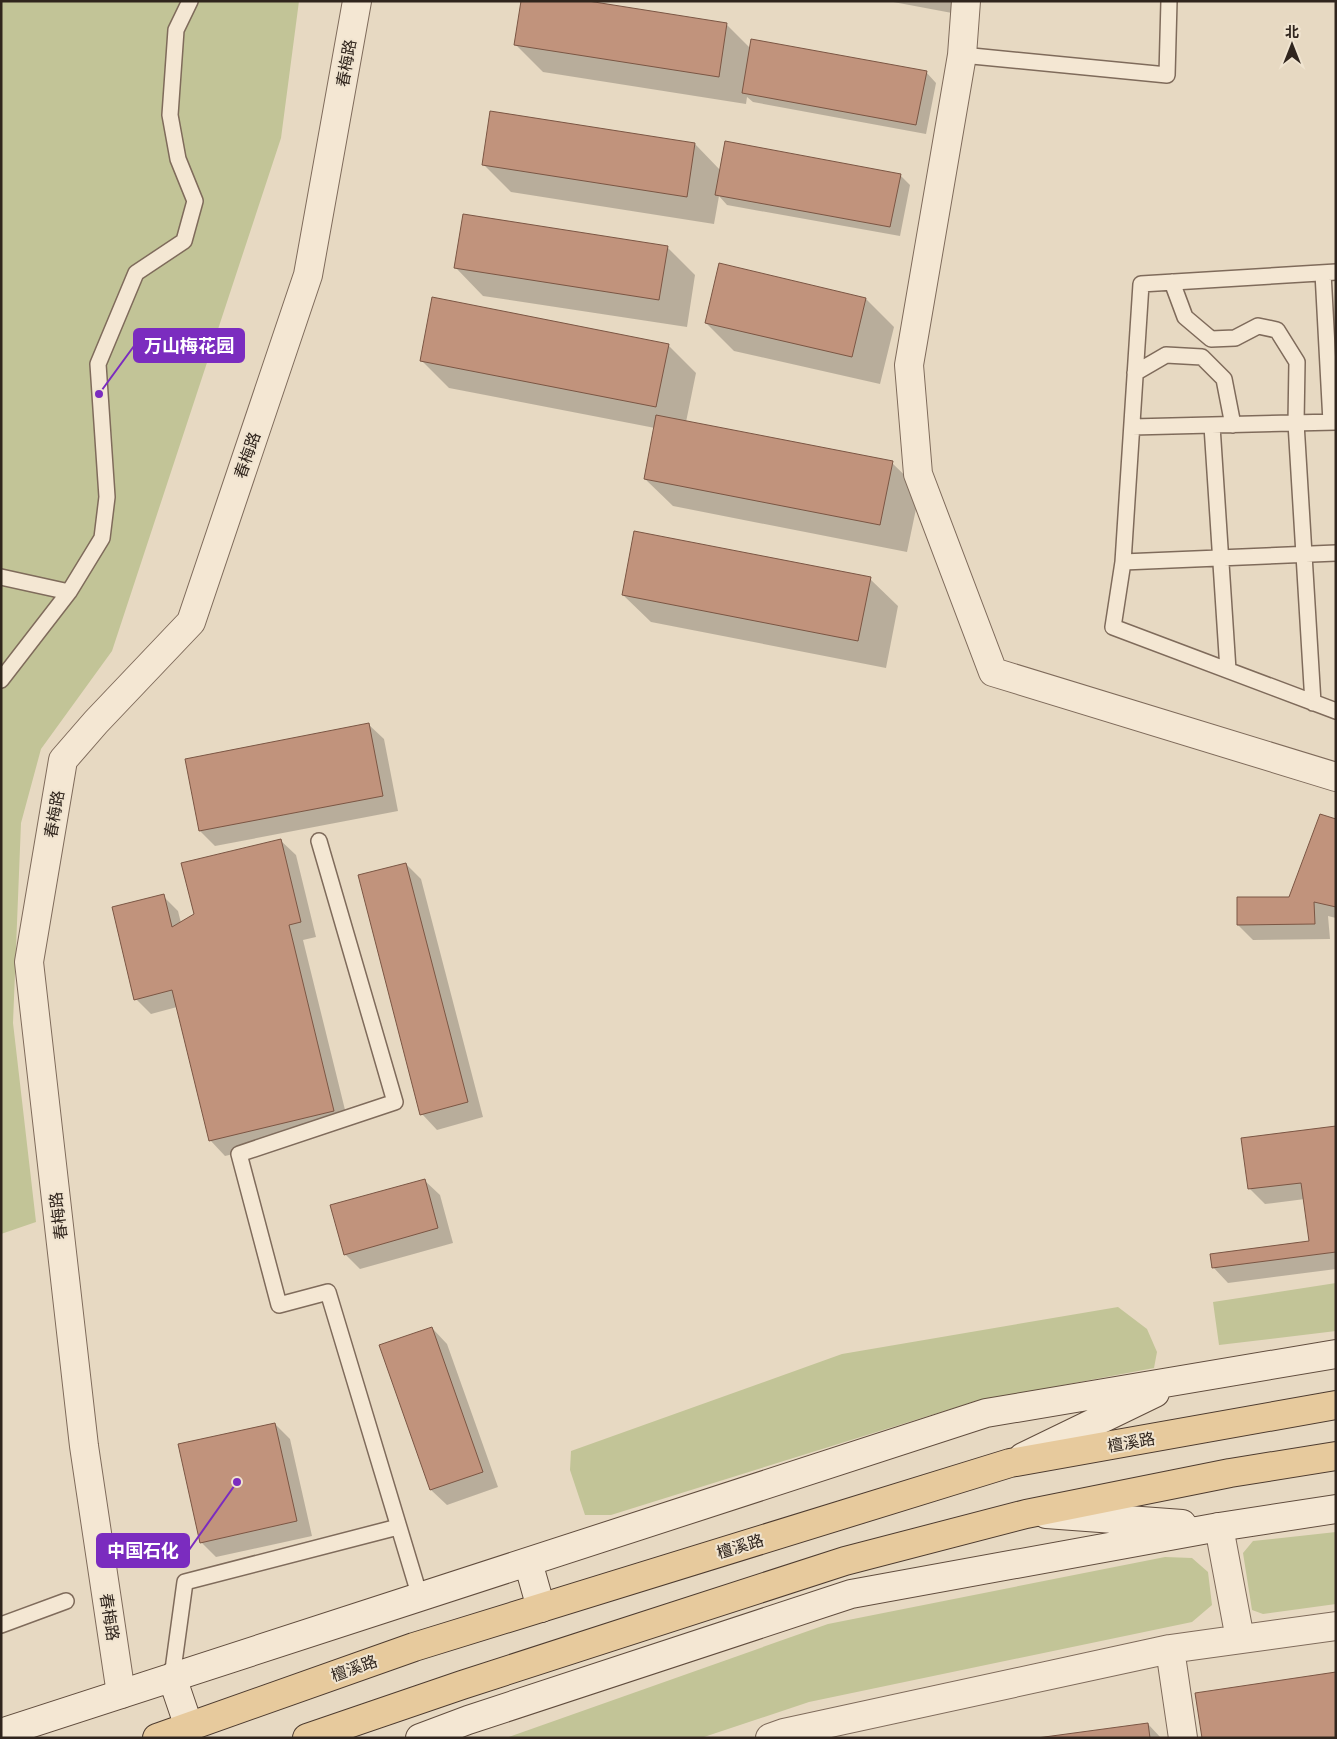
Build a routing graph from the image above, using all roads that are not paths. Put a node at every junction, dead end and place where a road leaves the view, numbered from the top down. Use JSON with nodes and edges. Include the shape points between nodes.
{"nodes":[{"id":1,"x":190,"y":1,"type":"edge"},
{"id":2,"x":356,"y":1,"type":"edge"},
{"id":3,"x":966,"y":1,"type":"edge"},
{"id":4,"x":1170,"y":1,"type":"edge"},
{"id":5,"x":962,"y":55,"type":"junction"},
{"id":6,"x":1329,"y":273,"type":"edge"},
{"id":7,"x":1172,"y":282,"type":"junction"},
{"id":8,"x":1135,"y":373,"type":"junction"},
{"id":9,"x":1334,"y":422,"type":"edge"},
{"id":10,"x":1296,"y":423,"type":"junction"},
{"id":11,"x":1233,"y":425,"type":"junction"},
{"id":12,"x":1212,"y":426,"type":"junction"},
{"id":13,"x":1132,"y":427,"type":"junction"},
{"id":14,"x":1336,"y":553,"type":"edge"},
{"id":15,"x":1304,"y":554,"type":"junction"},
{"id":16,"x":1220,"y":558,"type":"junction"},
{"id":17,"x":1123,"y":562,"type":"junction"},
{"id":18,"x":1,"y":577,"type":"edge"},
{"id":19,"x":69,"y":592,"type":"junction"},
{"id":20,"x":1228,"y":670,"type":"junction"},
{"id":21,"x":1,"y":680,"type":"edge"},
{"id":22,"x":1313,"y":703,"type":"junction"},
{"id":23,"x":1336,"y":712,"type":"edge"},
{"id":24,"x":1336,"y":777,"type":"edge"},
{"id":25,"x":319,"y":840,"type":"dead end"},
{"id":26,"x":1336,"y":1354,"type":"edge"},
{"id":27,"x":1184,"y":1380,"type":"junction"},
{"id":28,"x":1336,"y":1405,"type":"edge"},
{"id":29,"x":1336,"y":1456,"type":"edge"},
{"id":30,"x":1010,"y":1463,"type":"junction"},
{"id":31,"x":1336,"y":1509,"type":"edge"},
{"id":32,"x":1034,"y":1513,"type":"junction"},
{"id":33,"x":398,"y":1527,"type":"junction"},
{"id":34,"x":1219,"y":1527,"type":"junction"},
{"id":35,"x":528,"y":1562,"type":"junction"},
{"id":36,"x":794,"y":1577,"type":"junction"},
{"id":37,"x":420,"y":1597,"type":"junction"},
{"id":38,"x":66,"y":1601,"type":"dead end"},
{"id":39,"x":541,"y":1608,"type":"junction"},
{"id":40,"x":807,"y":1608,"type":"junction"},
{"id":41,"x":1,"y":1625,"type":"edge"},
{"id":42,"x":1336,"y":1626,"type":"edge"},
{"id":43,"x":1240,"y":1640,"type":"junction"},
{"id":44,"x":1170,"y":1649,"type":"junction"},
{"id":45,"x":172,"y":1677,"type":"junction"},
{"id":46,"x":121,"y":1694,"type":"junction"},
{"id":47,"x":189,"y":1727,"type":"junction"},
{"id":48,"x":459,"y":1731,"type":"edge"},
{"id":49,"x":1,"y":1733,"type":"edge"},
{"id":50,"x":157,"y":1738,"type":"edge"},
{"id":51,"x":307,"y":1738,"type":"edge"},
{"id":52,"x":420,"y":1738,"type":"edge"},
{"id":53,"x":770,"y":1738,"type":"edge"},
{"id":54,"x":1183,"y":1738,"type":"edge"}],
"edges":[{"from":1,"to":19,"type":"lane","via":[[176,30],[170,115],[178,159],[195,201],[184,241],[136,273],[98,364],[107,497],[102,538]]},
{"from":2,"to":46,"type":"street","name":"春梅路","via":[[308,275],[191,622],[63,760],[28,962],[84,1446]]},
{"from":3,"to":5,"type":"street"},
{"from":4,"to":5,"type":"lane","via":[[1167,75]]},
{"from":5,"to":24,"type":"street","via":[[909,364],[918,474],[993,672]]},
{"from":6,"to":7,"type":"lane"},
{"from":6,"to":9,"type":"lane"},
{"from":7,"to":8,"type":"lane","via":[[1141,284]]},
{"from":7,"to":10,"type":"lane","via":[[1185,317],[1211,339],[1235,338],[1258,326],[1278,330],[1297,362]]},
{"from":8,"to":11,"type":"lane","via":[[1166,355],[1202,357],[1224,379]]},
{"from":8,"to":13,"type":"lane"},
{"from":9,"to":10,"type":"lane"},
{"from":10,"to":11,"type":"lane"},
{"from":10,"to":15,"type":"lane"},
{"from":11,"to":12,"type":"lane"},
{"from":12,"to":13,"type":"lane"},
{"from":12,"to":16,"type":"lane"},
{"from":13,"to":17,"type":"lane"},
{"from":14,"to":15,"type":"lane"},
{"from":15,"to":16,"type":"lane"},
{"from":15,"to":22,"type":"lane"},
{"from":16,"to":17,"type":"lane"},
{"from":16,"to":20,"type":"lane"},
{"from":17,"to":20,"type":"lane","via":[[1113,627]]},
{"from":18,"to":19,"type":"lane"},
{"from":19,"to":21,"type":"lane"},
{"from":20,"to":22,"type":"lane"},
{"from":22,"to":23,"type":"lane"},
{"from":25,"to":33,"type":"lane","via":[[395,1102],[238,1154],[279,1305],[328,1292]]},
{"from":26,"to":27,"type":"street"},
{"from":27,"to":30,"type":"street"},
{"from":27,"to":35,"type":"street","via":[[986,1413]]},
{"from":28,"to":30,"type":"main road","name":"檀溪路"},
{"from":29,"to":32,"type":"main road","via":[[1230,1473]]},
{"from":30,"to":39,"type":"main road","name":"檀溪路"},
{"from":31,"to":34,"type":"street"},
{"from":32,"to":34,"type":"street"},
{"from":32,"to":36,"type":"main road"},
{"from":33,"to":37,"type":"lane"},
{"from":33,"to":45,"type":"lane","via":[[185,1582]]},
{"from":34,"to":40,"type":"street","via":[[851,1594]]},
{"from":34,"to":43,"type":"street"},
{"from":35,"to":37,"type":"street"},
{"from":35,"to":39,"type":"street"},
{"from":36,"to":40,"type":"street"},
{"from":36,"to":51,"type":"main road","via":[[462,1684]]},
{"from":37,"to":45,"type":"street"},
{"from":38,"to":41,"type":"lane"},
{"from":39,"to":47,"type":"main road","name":"檀溪路","via":[[414,1647]]},
{"from":40,"to":48,"type":"street"},
{"from":42,"to":43,"type":"street"},
{"from":43,"to":44,"type":"street"},
{"from":44,"to":53,"type":"street"},
{"from":44,"to":54,"type":"street"},
{"from":45,"to":46,"type":"street"},
{"from":45,"to":47,"type":"street"},
{"from":46,"to":49,"type":"street"},
{"from":47,"to":50,"type":"main road","name":"檀溪路"},
{"from":48,"to":52,"type":"street"}]}
